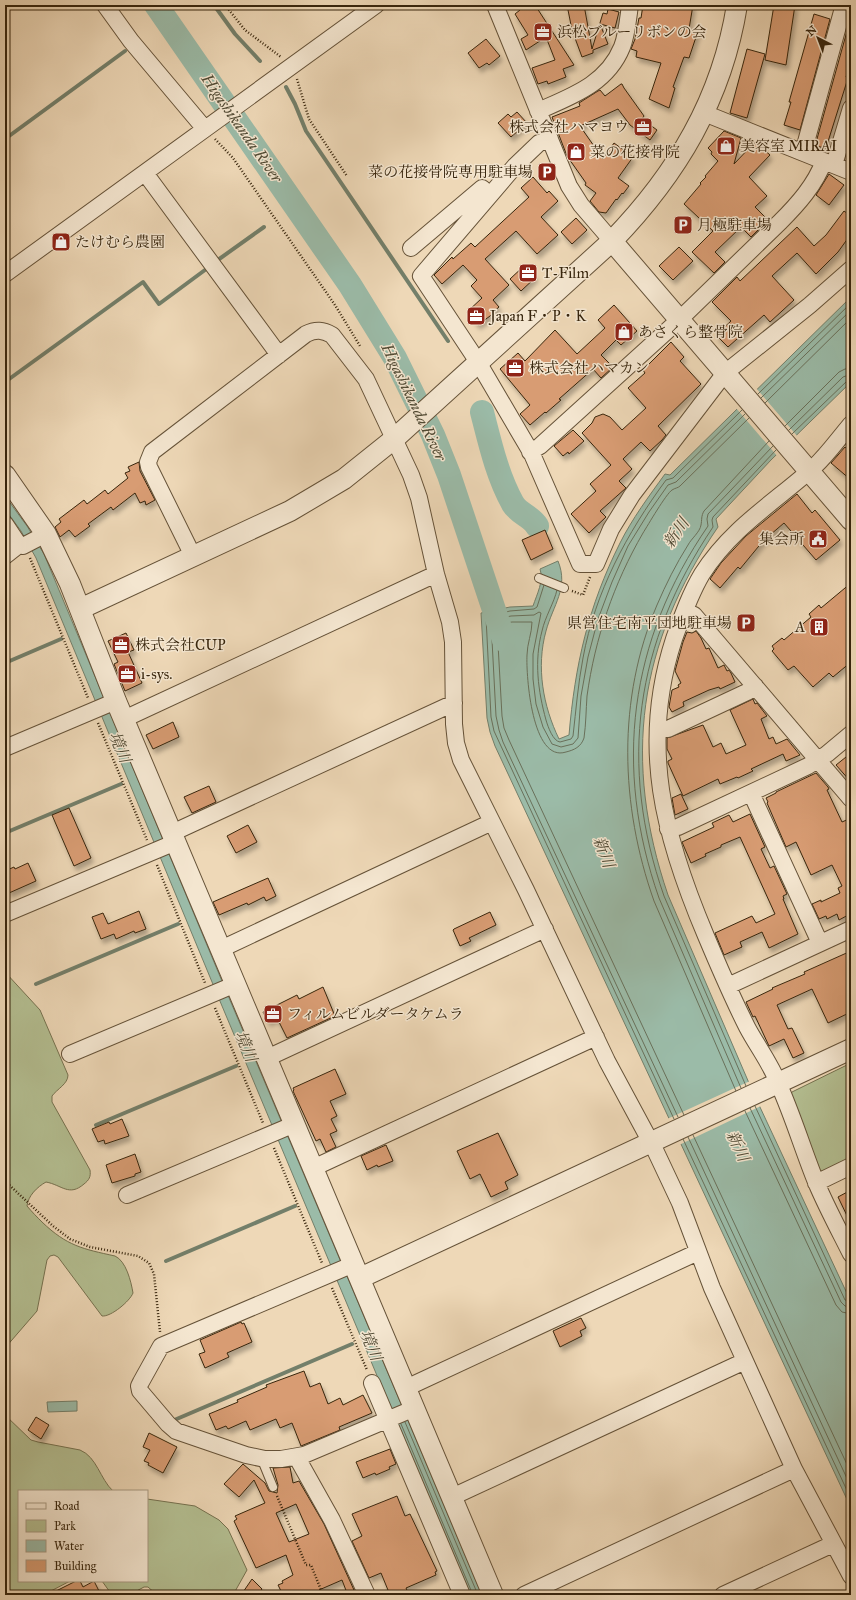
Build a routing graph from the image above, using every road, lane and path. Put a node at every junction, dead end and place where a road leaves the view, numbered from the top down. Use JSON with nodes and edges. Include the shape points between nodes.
{"nodes":[{"id":1,"x":105,"y":5,"type":"edge"},
{"id":2,"x":224,"y":5,"type":"edge"},
{"id":3,"x":376,"y":5,"type":"edge"},
{"id":4,"x":495,"y":5,"type":"edge"},
{"id":5,"x":630,"y":5,"type":"edge"},
{"id":6,"x":737,"y":5,"type":"edge"},
{"id":7,"x":851,"y":10,"type":"edge"},
{"id":8,"x":289,"y":68,"type":"junction"},
{"id":9,"x":851,"y":108,"type":"edge"},
{"id":10,"x":538,"y":111,"type":"junction"},
{"id":11,"x":704,"y":113,"type":"junction"},
{"id":12,"x":207,"y":127,"type":"junction"},
{"id":13,"x":550,"y":139,"type":"junction"},
{"id":14,"x":802,"y":152,"type":"junction"},
{"id":15,"x":829,"y":163,"type":"junction"},
{"id":16,"x":851,"y":172,"type":"edge"},
{"id":17,"x":144,"y":173,"type":"junction"},
{"id":18,"x":347,"y":176,"type":"dead end"},
{"id":19,"x":490,"y":195,"type":"junction"},
{"id":20,"x":612,"y":241,"type":"junction"},
{"id":21,"x":411,"y":248,"type":"dead end"},
{"id":22,"x":851,"y":269,"type":"edge"},
{"id":23,"x":5,"y":274,"type":"edge"},
{"id":24,"x":679,"y":320,"type":"junction"},
{"id":25,"x":363,"y":350,"type":"dead end"},
{"id":26,"x":279,"y":355,"type":"junction"},
{"id":27,"x":478,"y":362,"type":"junction"},
{"id":28,"x":731,"y":380,"type":"junction"},
{"id":29,"x":849,"y":431,"type":"edge"},
{"id":30,"x":398,"y":435,"type":"junction"},
{"id":31,"x":530,"y":452,"type":"junction"},
{"id":32,"x":803,"y":464,"type":"junction"},
{"id":33,"x":5,"y":475,"type":"edge"},
{"id":34,"x":851,"y":520,"type":"edge"},
{"id":35,"x":5,"y":524,"type":"edge"},
{"id":36,"x":43,"y":536,"type":"junction"},
{"id":37,"x":22,"y":545,"type":"junction"},
{"id":38,"x":5,"y":556,"type":"edge"},
{"id":39,"x":193,"y":556,"type":"junction"},
{"id":40,"x":436,"y":574,"type":"junction"},
{"id":41,"x":539,"y":578,"type":"dead end"},
{"id":42,"x":586,"y":586,"type":"dead end"},
{"id":43,"x":564,"y":588,"type":"joint"},
{"id":44,"x":80,"y":609,"type":"junction"},
{"id":45,"x":685,"y":611,"type":"junction"},
{"id":46,"x":755,"y":686,"type":"junction"},
{"id":47,"x":113,"y":702,"type":"junction"},
{"id":48,"x":454,"y":702,"type":"junction"},
{"id":49,"x":94,"y":710,"type":"junction"},
{"id":50,"x":124,"y":719,"type":"junction"},
{"id":51,"x":658,"y":728,"type":"junction"},
{"id":52,"x":851,"y":734,"type":"edge"},
{"id":53,"x":5,"y":748,"type":"edge"},
{"id":54,"x":818,"y":760,"type":"junction"},
{"id":55,"x":751,"y":793,"type":"junction"},
{"id":56,"x":851,"y":800,"type":"edge"},
{"id":57,"x":492,"y":822,"type":"junction"},
{"id":58,"x":668,"y":829,"type":"junction"},
{"id":59,"x":172,"y":840,"type":"junction"},
{"id":60,"x":153,"y":851,"type":"junction"},
{"id":61,"x":5,"y":914,"type":"edge"},
{"id":62,"x":545,"y":929,"type":"junction"},
{"id":63,"x":851,"y":929,"type":"edge"},
{"id":64,"x":820,"y":943,"type":"junction"},
{"id":65,"x":221,"y":948,"type":"junction"},
{"id":66,"x":232,"y":985,"type":"junction"},
{"id":67,"x":728,"y":986,"type":"junction"},
{"id":68,"x":212,"y":994,"type":"junction"},
{"id":69,"x":596,"y":1036,"type":"junction"},
{"id":70,"x":851,"y":1049,"type":"edge"},
{"id":71,"x":70,"y":1054,"type":"dead end"},
{"id":72,"x":267,"y":1058,"type":"junction"},
{"id":73,"x":772,"y":1086,"type":"junction"},
{"id":74,"x":291,"y":1125,"type":"junction"},
{"id":75,"x":270,"y":1134,"type":"junction"},
{"id":76,"x":657,"y":1140,"type":"junction"},
{"id":77,"x":851,"y":1166,"type":"edge"},
{"id":78,"x":313,"y":1168,"type":"junction"},
{"id":79,"x":5,"y":1181,"type":"edge"},
{"id":80,"x":816,"y":1183,"type":"junction"},
{"id":81,"x":127,"y":1195,"type":"dead end"},
{"id":82,"x":698,"y":1252,"type":"junction"},
{"id":83,"x":851,"y":1254,"type":"edge"},
{"id":84,"x":353,"y":1270,"type":"junction"},
{"id":85,"x":329,"y":1275,"type":"junction"},
{"id":86,"x":161,"y":1346,"type":"junction"},
{"id":87,"x":745,"y":1361,"type":"junction"},
{"id":88,"x":372,"y":1384,"type":"joint"},
{"id":89,"x":406,"y":1388,"type":"junction"},
{"id":90,"x":411,"y":1410,"type":"junction"},
{"id":91,"x":390,"y":1419,"type":"junction"},
{"id":92,"x":299,"y":1456,"type":"junction"},
{"id":93,"x":265,"y":1459,"type":"junction"},
{"id":94,"x":794,"y":1469,"type":"junction"},
{"id":95,"x":273,"y":1487,"type":"joint"},
{"id":96,"x":452,"y":1497,"type":"junction"},
{"id":97,"x":833,"y":1544,"type":"junction"},
{"id":98,"x":851,"y":1576,"type":"edge"},
{"id":99,"x":323,"y":1595,"type":"edge"},
{"id":100,"x":367,"y":1595,"type":"edge"},
{"id":101,"x":462,"y":1595,"type":"edge"},
{"id":102,"x":494,"y":1595,"type":"edge"},
{"id":103,"x":524,"y":1595,"type":"edge"},
{"id":104,"x":723,"y":1595,"type":"edge"}],
"edges":[{"from":1,"to":12,"type":"street","via":[[131,41]]},
{"from":2,"to":8,"type":"path","via":[[245,30],[272,50]]},
{"from":3,"to":8,"type":"street"},
{"from":4,"to":10,"type":"street"},
{"from":5,"to":10,"type":"street","via":[[622,48],[608,71],[588,88]]},
{"from":6,"to":11,"type":"street","via":[[726,54]]},
{"from":7,"to":14,"type":"street","via":[[843,8]]},
{"from":8,"to":12,"type":"street"},
{"from":8,"to":18,"type":"path","via":[[296,79],[311,123]]},
{"from":9,"to":15,"type":"street"},
{"from":10,"to":13,"type":"street"},
{"from":11,"to":14,"type":"street"},
{"from":11,"to":20,"type":"street","via":[[654,194]]},
{"from":12,"to":17,"type":"street"},
{"from":12,"to":25,"type":"path","via":[[233,158],[335,305]]},
{"from":13,"to":19,"type":"street","via":[[540,143],[515,166]]},
{"from":13,"to":20,"type":"street","via":[[574,196]]},
{"from":14,"to":15,"type":"street"},
{"from":15,"to":16,"type":"street"},
{"from":15,"to":24,"type":"street","via":[[820,171],[796,206]]},
{"from":17,"to":23,"type":"street"},
{"from":17,"to":26,"type":"street"},
{"from":19,"to":21,"type":"street","via":[[482,188]]},
{"from":19,"to":27,"type":"street","via":[[421,276]]},
{"from":20,"to":24,"type":"street"},
{"from":20,"to":27,"type":"street"},
{"from":22,"to":28,"type":"street"},
{"from":24,"to":28,"type":"street"},
{"from":24,"to":31,"type":"street","via":[[540,446]]},
{"from":26,"to":30,"type":"street","via":[[312,331],[326,332],[332,336],[366,378]]},
{"from":26,"to":39,"type":"street","via":[[156,449],[150,457],[149,467]]},
{"from":27,"to":30,"type":"street"},
{"from":27,"to":31,"type":"street"},
{"from":28,"to":31,"type":"street","via":[[632,495],[611,529],[596,564],[580,564]]},
{"from":28,"to":32,"type":"street"},
{"from":29,"to":32,"type":"street","via":[[816,464]]},
{"from":30,"to":39,"type":"street","via":[[344,479],[308,501]]},
{"from":30,"to":40,"type":"street","via":[[419,498]]},
{"from":32,"to":34,"type":"street"},
{"from":32,"to":45,"type":"street","via":[[714,557]]},
{"from":33,"to":36,"type":"street"},
{"from":35,"to":37,"type":"street"},
{"from":36,"to":37,"type":"street"},
{"from":36,"to":44,"type":"street","via":[[70,584]]},
{"from":37,"to":38,"type":"street"},
{"from":37,"to":49,"type":"path"},
{"from":39,"to":44,"type":"street"},
{"from":40,"to":48,"type":"street","via":[[453,642]]},
{"from":40,"to":50,"type":"street"},
{"from":41,"to":43,"type":"lane"},
{"from":42,"to":43,"type":"path","via":[[583,595]]},
{"from":44,"to":47,"type":"street"},
{"from":45,"to":46,"type":"street","via":[[694,615]]},
{"from":45,"to":51,"type":"street","via":[[666,668]]},
{"from":46,"to":51,"type":"street","via":[[668,729]]},
{"from":46,"to":54,"type":"street"},
{"from":47,"to":49,"type":"street"},
{"from":47,"to":50,"type":"street"},
{"from":48,"to":57,"type":"street","via":[[456,743],[461,760]]},
{"from":48,"to":59,"type":"street"},
{"from":49,"to":53,"type":"street"},
{"from":49,"to":60,"type":"path"},
{"from":50,"to":59,"type":"street"},
{"from":51,"to":58,"type":"street","via":[[658,773]]},
{"from":52,"to":54,"type":"street"},
{"from":54,"to":55,"type":"street"},
{"from":54,"to":56,"type":"street"},
{"from":55,"to":58,"type":"street","via":[[678,827]]},
{"from":55,"to":64,"type":"street"},
{"from":57,"to":62,"type":"street"},
{"from":57,"to":65,"type":"street"},
{"from":58,"to":67,"type":"street","via":[[687,888]]},
{"from":59,"to":60,"type":"street"},
{"from":59,"to":65,"type":"street"},
{"from":60,"to":61,"type":"street"},
{"from":60,"to":68,"type":"path"},
{"from":62,"to":69,"type":"street"},
{"from":62,"to":72,"type":"street"},
{"from":63,"to":64,"type":"street"},
{"from":64,"to":67,"type":"street"},
{"from":65,"to":66,"type":"street"},
{"from":66,"to":68,"type":"street"},
{"from":66,"to":72,"type":"street"},
{"from":67,"to":73,"type":"street"},
{"from":68,"to":71,"type":"street"},
{"from":68,"to":75,"type":"path"},
{"from":69,"to":76,"type":"street","via":[[607,1061]]},
{"from":69,"to":78,"type":"street"},
{"from":70,"to":73,"type":"street"},
{"from":72,"to":74,"type":"street"},
{"from":73,"to":76,"type":"street"},
{"from":73,"to":80,"type":"street"},
{"from":74,"to":75,"type":"street"},
{"from":74,"to":78,"type":"street"},
{"from":75,"to":81,"type":"street"},
{"from":75,"to":85,"type":"path"},
{"from":76,"to":82,"type":"street"},
{"from":76,"to":84,"type":"street"},
{"from":77,"to":80,"type":"street"},
{"from":78,"to":84,"type":"street"},
{"from":79,"to":86,"type":"path","via":[[70,1239],[90,1247],[138,1256],[149,1263],[154,1274]]},
{"from":80,"to":83,"type":"street"},
{"from":82,"to":87,"type":"street"},
{"from":82,"to":89,"type":"street"},
{"from":84,"to":85,"type":"street"},
{"from":84,"to":89,"type":"street"},
{"from":85,"to":86,"type":"street"},
{"from":85,"to":88,"type":"path"},
{"from":86,"to":93,"type":"street","via":[[141,1382],[140,1391],[168,1424],[181,1433]]},
{"from":87,"to":94,"type":"street"},
{"from":87,"to":96,"type":"street"},
{"from":88,"to":91,"type":"street"},
{"from":89,"to":90,"type":"street"},
{"from":90,"to":91,"type":"street"},
{"from":90,"to":96,"type":"street"},
{"from":91,"to":92,"type":"street"},
{"from":91,"to":101,"type":"street"},
{"from":92,"to":93,"type":"street"},
{"from":92,"to":100,"type":"street","via":[[300,1463],[332,1520]]},
{"from":93,"to":95,"type":"lane","via":[[264,1465]]},
{"from":94,"to":97,"type":"street"},
{"from":94,"to":103,"type":"street"},
{"from":95,"to":99,"type":"path","via":[[306,1565],[310,1565]]},
{"from":96,"to":102,"type":"street"},
{"from":97,"to":98,"type":"street"},
{"from":97,"to":104,"type":"street"}]}
